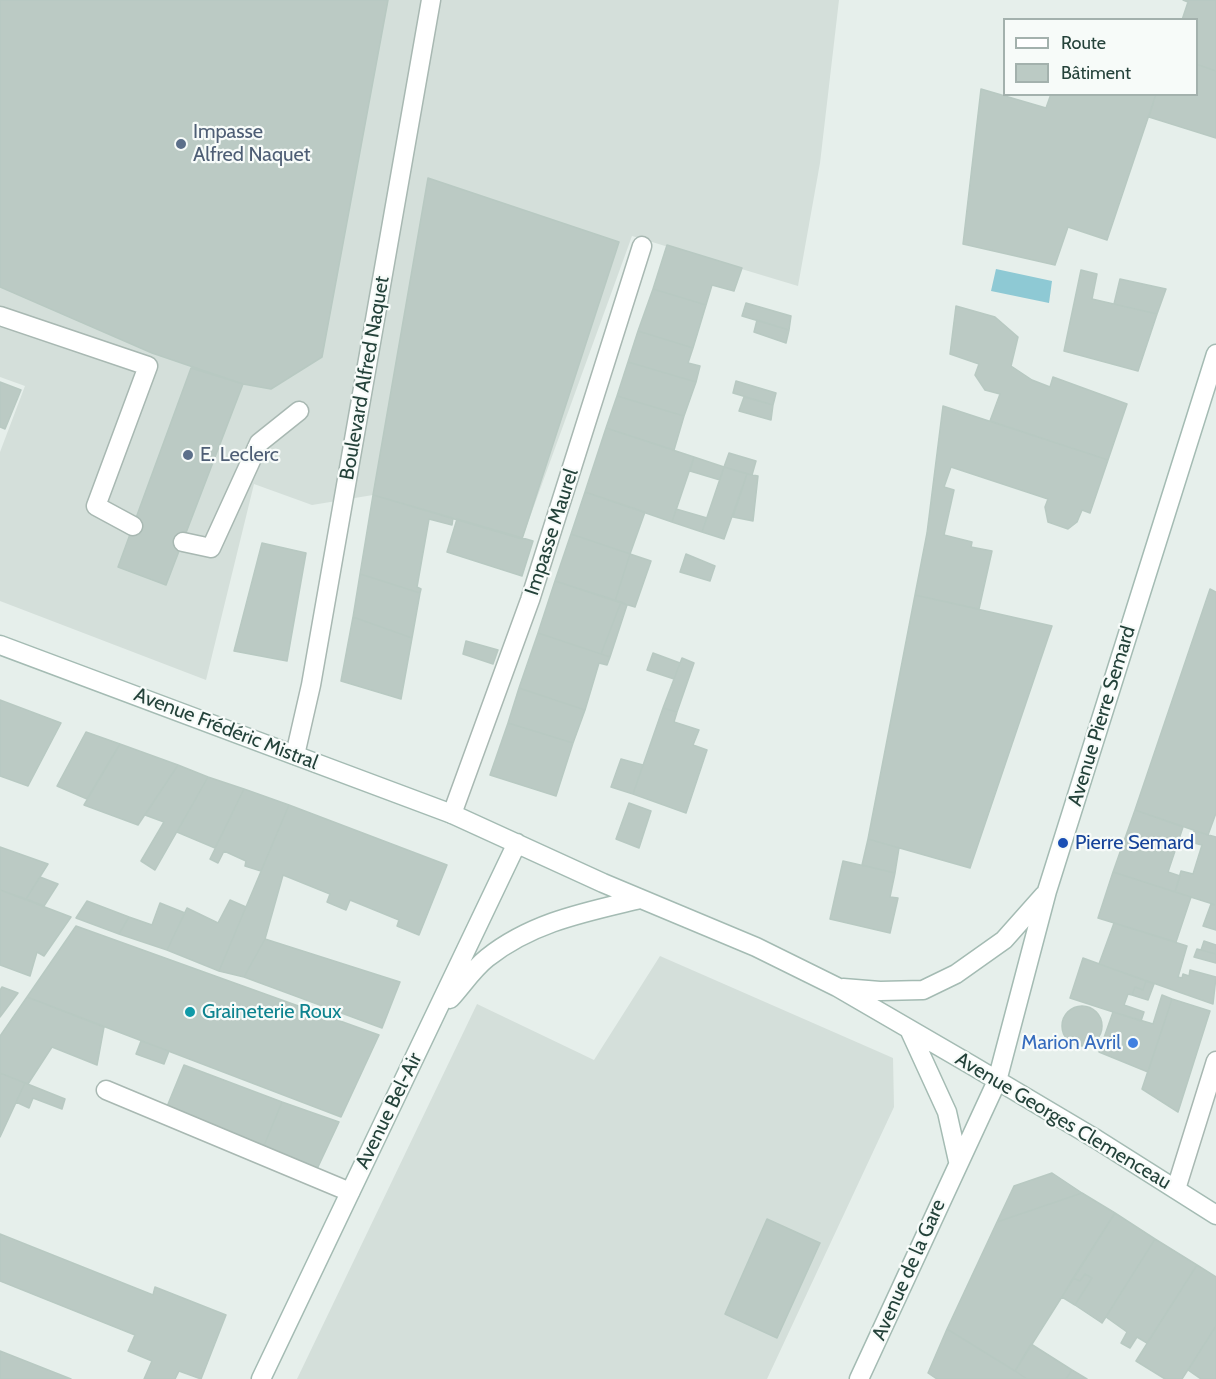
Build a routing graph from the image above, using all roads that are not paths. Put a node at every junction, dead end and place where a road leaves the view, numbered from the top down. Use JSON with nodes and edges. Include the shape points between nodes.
{"nodes":[{"id":1,"x":431,"y":0,"type":"edge"},
{"id":2,"x":642,"y":246,"type":"dead end"},
{"id":3,"x":0,"y":316,"type":"edge"},
{"id":4,"x":1216,"y":354,"type":"edge"},
{"id":5,"x":299,"y":411,"type":"dead end"},
{"id":6,"x":133,"y":526,"type":"dead end"},
{"id":7,"x":183,"y":542,"type":"dead end"},
{"id":8,"x":0,"y":645,"type":"edge"},
{"id":9,"x":296,"y":756,"type":"junction"},
{"id":10,"x":452,"y":814,"type":"junction"},
{"id":11,"x":517,"y":843,"type":"junction"},
{"id":12,"x":1047,"y":891,"type":"junction"},
{"id":13,"x":640,"y":899,"type":"junction"},
{"id":14,"x":837,"y":987,"type":"junction"},
{"id":15,"x":436,"y":1013,"type":"junction"},
{"id":16,"x":909,"y":1029,"type":"junction"},
{"id":17,"x":1216,"y":1061,"type":"edge"},
{"id":18,"x":997,"y":1081,"type":"junction"},
{"id":19,"x":106,"y":1090,"type":"dead end"},
{"id":20,"x":958,"y":1161,"type":"junction"},
{"id":21,"x":1176,"y":1190,"type":"junction"},
{"id":22,"x":350,"y":1192,"type":"junction"},
{"id":23,"x":1216,"y":1215,"type":"edge"},
{"id":24,"x":261,"y":1379,"type":"edge"},
{"id":25,"x":860,"y":1379,"type":"edge"}],
"edges":[{"from":1,"to":9,"type":"street","name":"Boulevard Alfred Naquet"},
{"from":2,"to":10,"type":"street","name":"Impasse Maurel","via":[[530,600]]},
{"from":3,"to":6,"type":"street","via":[[147,366],[96,506]]},
{"from":4,"to":12,"type":"street","name":"Avenue Pierre Semard"},
{"from":5,"to":7,"type":"street","via":[[259,443],[212,548]]},
{"from":8,"to":9,"type":"street","name":"Avenue Frédéric Mistral"},
{"from":9,"to":10,"type":"street","name":"Avenue Frédéric Mistral"},
{"from":10,"to":11,"type":"street","name":"Avenue Frédéric Mistral"},
{"from":11,"to":13,"type":"street"},
{"from":11,"to":15,"type":"street","name":"Avenue Bel-Air"},
{"from":12,"to":14,"type":"street","via":[[1004,940],[957,974],[923,990]]},
{"from":12,"to":18,"type":"street","name":"Avenue Pierre Semard"},
{"from":13,"to":14,"type":"street","via":[[756,947]]},
{"from":13,"to":15,"type":"street","via":[[569,916],[528,931],[486,959]]},
{"from":14,"to":16,"type":"street","name":"Avenue Georges Clemenceau"},
{"from":15,"to":22,"type":"street","name":"Avenue Bel-Air"},
{"from":16,"to":18,"type":"street","name":"Avenue Georges Clemenceau"},
{"from":16,"to":20,"type":"street","via":[[947,1112]]},
{"from":17,"to":21,"type":"street"},
{"from":18,"to":20,"type":"street","name":"Avenue de la Gare"},
{"from":18,"to":21,"type":"street","name":"Avenue Georges Clemenceau"},
{"from":19,"to":22,"type":"street"},
{"from":20,"to":25,"type":"street","name":"Avenue de la Gare"},
{"from":21,"to":23,"type":"street","name":"Avenue Georges Clemenceau"},
{"from":22,"to":24,"type":"street","name":"Avenue Bel-Air"}]}
